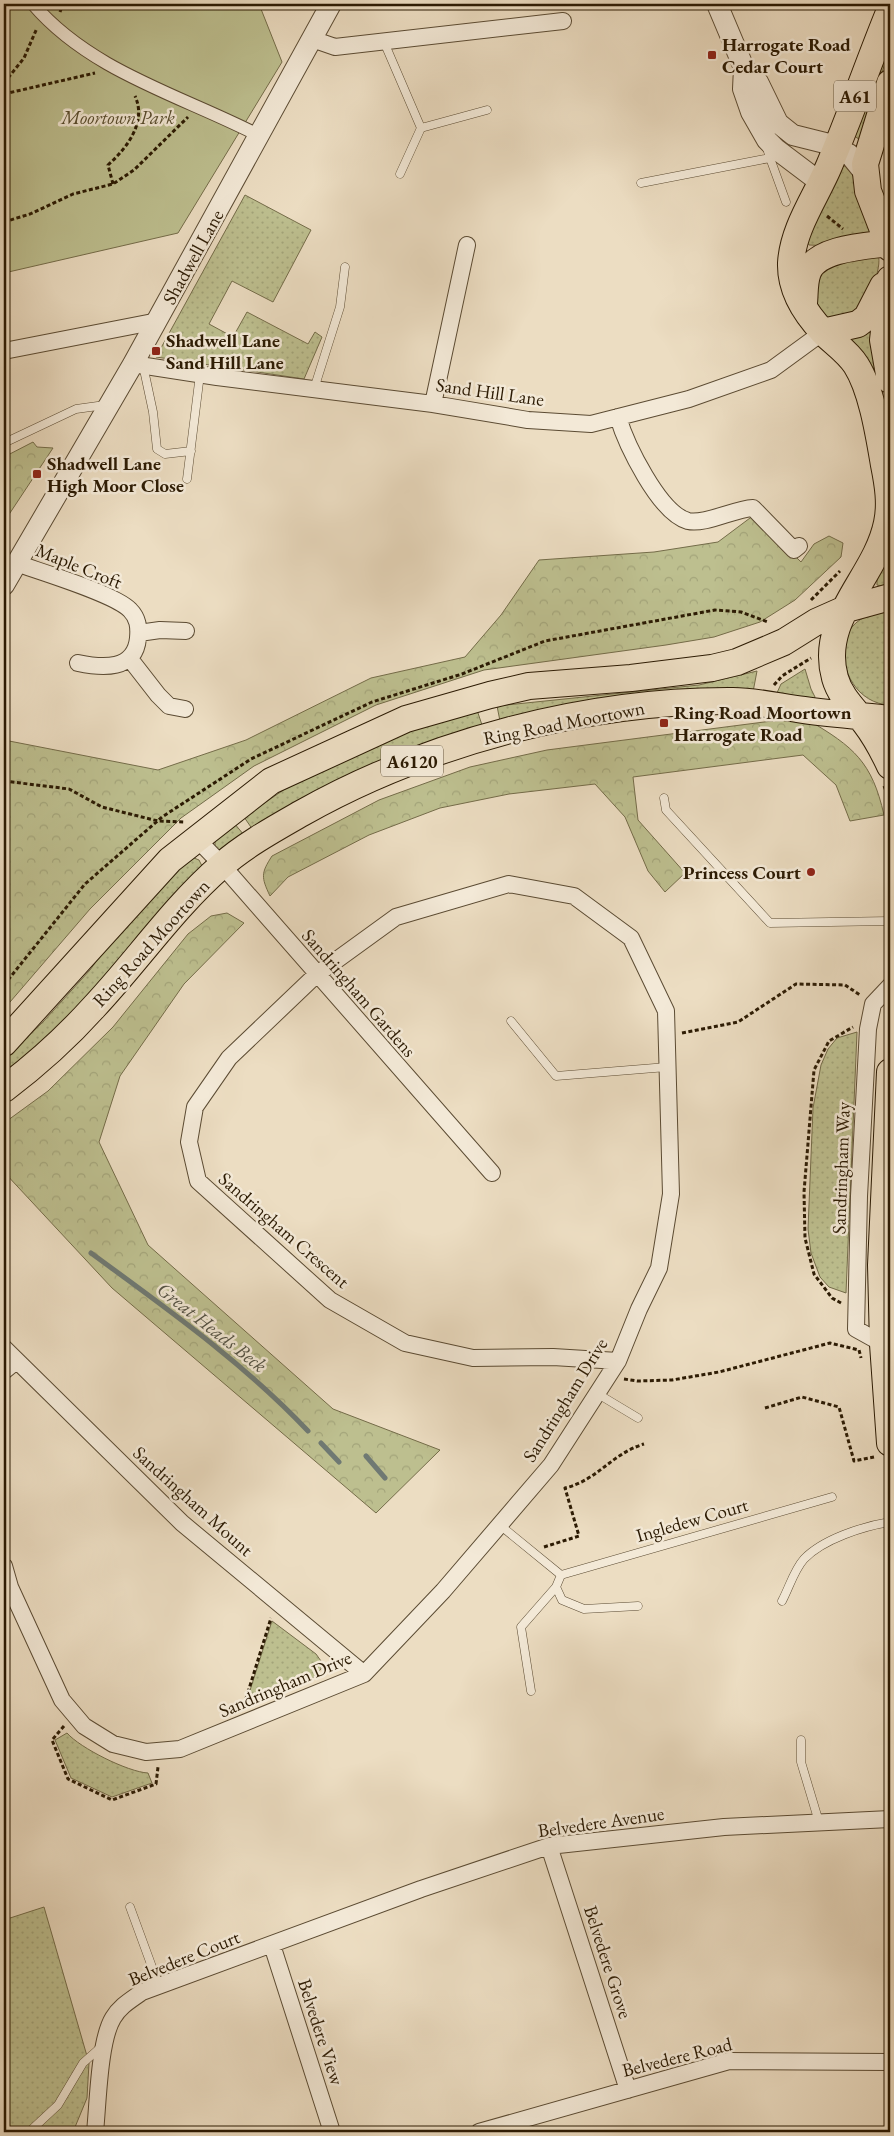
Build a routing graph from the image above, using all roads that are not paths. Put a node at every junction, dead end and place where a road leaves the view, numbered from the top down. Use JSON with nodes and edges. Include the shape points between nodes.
{"nodes":[{"id":1,"x":330,"y":4,"type":"edge"},
{"id":2,"x":717,"y":4,"type":"edge"},
{"id":3,"x":37,"y":8,"type":"edge"},
{"id":4,"x":890,"y":10,"type":"edge"},
{"id":5,"x":564,"y":21,"type":"dead end"},
{"id":6,"x":312,"y":39,"type":"junction"},
{"id":7,"x":384,"y":42,"type":"junction"},
{"id":8,"x":890,"y":83,"type":"edge"},
{"id":9,"x":487,"y":110,"type":"dead end"},
{"id":10,"x":421,"y":128,"type":"junction"},
{"id":11,"x":771,"y":129,"type":"junction"},
{"id":12,"x":260,"y":136,"type":"junction"},
{"id":13,"x":836,"y":148,"type":"junction"},
{"id":14,"x":770,"y":158,"type":"junction"},
{"id":15,"x":400,"y":174,"type":"dead end"},
{"id":16,"x":866,"y":175,"type":"junction"},
{"id":17,"x":641,"y":183,"type":"dead end"},
{"id":18,"x":822,"y":183,"type":"junction"},
{"id":19,"x":786,"y":202,"type":"dead end"},
{"id":20,"x":467,"y":245,"type":"dead end"},
{"id":21,"x":890,"y":245,"type":"edge"},
{"id":22,"x":345,"y":267,"type":"dead end"},
{"id":23,"x":890,"y":279,"type":"edge"},
{"id":24,"x":804,"y":304,"type":"junction"},
{"id":25,"x":158,"y":321,"type":"junction"},
{"id":26,"x":823,"y":332,"type":"junction"},
{"id":27,"x":4,"y":351,"type":"edge"},
{"id":28,"x":138,"y":365,"type":"junction"},
{"id":29,"x":200,"y":374,"type":"junction"},
{"id":30,"x":890,"y":380,"type":"edge"},
{"id":31,"x":314,"y":389,"type":"junction"},
{"id":32,"x":109,"y":404,"type":"junction"},
{"id":33,"x":433,"y":404,"type":"junction"},
{"id":34,"x":618,"y":417,"type":"junction"},
{"id":35,"x":4,"y":443,"type":"edge"},
{"id":36,"x":191,"y":451,"type":"junction"},
{"id":37,"x":187,"y":479,"type":"dead end"},
{"id":38,"x":799,"y":546,"type":"dead end"},
{"id":39,"x":16,"y":563,"type":"junction"},
{"id":40,"x":4,"y":585,"type":"edge"},
{"id":41,"x":890,"y":597,"type":"edge"},
{"id":42,"x":843,"y":610,"type":"junction"},
{"id":43,"x":186,"y":631,"type":"dead end"},
{"id":44,"x":139,"y":633,"type":"junction"},
{"id":45,"x":130,"y":659,"type":"junction"},
{"id":46,"x":78,"y":663,"type":"dead end"},
{"id":47,"x":185,"y":709,"type":"dead end"},
{"id":48,"x":859,"y":716,"type":"junction"},
{"id":49,"x":890,"y":719,"type":"edge"},
{"id":50,"x":890,"y":766,"type":"edge"},
{"id":51,"x":664,"y":798,"type":"dead end"},
{"id":52,"x":200,"y":837,"type":"junction"},
{"id":53,"x":222,"y":865,"type":"junction"},
{"id":54,"x":890,"y":921,"type":"edge"},
{"id":55,"x":316,"y":975,"type":"junction"},
{"id":56,"x":890,"y":986,"type":"edge"},
{"id":57,"x":511,"y":1021,"type":"dead end"},
{"id":58,"x":4,"y":1043,"type":"edge"},
{"id":59,"x":668,"y":1067,"type":"junction"},
{"id":60,"x":890,"y":1072,"type":"edge"},
{"id":61,"x":4,"y":1089,"type":"edge"},
{"id":62,"x":492,"y":1173,"type":"dead end"},
{"id":63,"x":871,"y":1347,"type":"junction"},
{"id":64,"x":4,"y":1348,"type":"edge"},
{"id":65,"x":10,"y":1366,"type":"edge"},
{"id":66,"x":614,"y":1367,"type":"junction"},
{"id":67,"x":598,"y":1394,"type":"junction"},
{"id":68,"x":638,"y":1418,"type":"dead end"},
{"id":69,"x":890,"y":1443,"type":"edge"},
{"id":70,"x":832,"y":1497,"type":"dead end"},
{"id":71,"x":890,"y":1522,"type":"edge"},
{"id":72,"x":501,"y":1526,"type":"junction"},
{"id":73,"x":4,"y":1566,"type":"edge"},
{"id":74,"x":561,"y":1575,"type":"junction"},
{"id":75,"x":556,"y":1587,"type":"junction"},
{"id":76,"x":782,"y":1601,"type":"dead end"},
{"id":77,"x":638,"y":1606,"type":"dead end"},
{"id":78,"x":364,"y":1674,"type":"junction"},
{"id":79,"x":531,"y":1691,"type":"dead end"},
{"id":80,"x":801,"y":1740,"type":"dead end"},
{"id":81,"x":890,"y":1819,"type":"edge"},
{"id":82,"x":819,"y":1822,"type":"junction"},
{"id":83,"x":550,"y":1846,"type":"junction"},
{"id":84,"x":130,"y":1907,"type":"dead end"},
{"id":85,"x":272,"y":1945,"type":"junction"},
{"id":86,"x":159,"y":1986,"type":"junction"},
{"id":87,"x":105,"y":2043,"type":"junction"},
{"id":88,"x":890,"y":2062,"type":"edge"},
{"id":89,"x":628,"y":2090,"type":"junction"},
{"id":90,"x":29,"y":2132,"type":"edge"},
{"id":91,"x":95,"y":2132,"type":"edge"},
{"id":92,"x":332,"y":2132,"type":"edge"},
{"id":93,"x":479,"y":2132,"type":"edge"}],
"edges":[{"from":1,"to":6,"type":"street","name":"Shadwell Lane"},
{"from":2,"to":11,"type":"street","via":[[744,68],[743,89],[751,112]]},
{"from":3,"to":12,"type":"street","via":[[66,35],[119,70]]},
{"from":4,"to":13,"type":"highway","number":"A61"},
{"from":5,"to":7,"type":"street"},
{"from":6,"to":7,"type":"street","via":[[335,47]]},
{"from":6,"to":12,"type":"street","name":"Shadwell Lane"},
{"from":7,"to":10,"type":"lane"},
{"from":8,"to":16,"type":"highway","number":"A61","via":[[865,164]]},
{"from":9,"to":10,"type":"lane"},
{"from":10,"to":15,"type":"lane"},
{"from":11,"to":13,"type":"street"},
{"from":11,"to":14,"type":"lane"},
{"from":11,"to":18,"type":"street","via":[[776,149]]},
{"from":12,"to":25,"type":"street","name":"Shadwell Lane"},
{"from":13,"to":16,"type":"street","via":[[849,154]]},
{"from":13,"to":18,"type":"highway","number":"A61"},
{"from":14,"to":17,"type":"lane"},
{"from":14,"to":19,"type":"lane"},
{"from":16,"to":21,"type":"highway","number":"A61","via":[[868,191]]},
{"from":18,"to":24,"type":"highway","number":"A61","via":[[798,232],[791,260],[794,293]]},
{"from":20,"to":33,"type":"street"},
{"from":21,"to":24,"type":"highway","via":[[838,251],[818,260],[808,272]]},
{"from":22,"to":31,"type":"lane","via":[[340,308]]},
{"from":23,"to":26,"type":"highway","via":[[867,316],[849,327]]},
{"from":23,"to":30,"type":"highway","via":[[883,340]]},
{"from":24,"to":26,"type":"highway"},
{"from":25,"to":27,"type":"street"},
{"from":25,"to":28,"type":"street","name":"Shadwell Lane"},
{"from":26,"to":34,"type":"street","name":"Sand Hill Lane","via":[[772,370],[689,399]]},
{"from":26,"to":42,"type":"highway","via":[[849,355],[862,378],[889,492],[890,508],[883,538],[866,574]]},
{"from":28,"to":29,"type":"street","name":"Sand Hill Lane"},
{"from":28,"to":32,"type":"street","name":"Shadwell Lane"},
{"from":28,"to":36,"type":"lane","via":[[153,412],[157,449],[165,454]]},
{"from":29,"to":31,"type":"street","name":"Sand Hill Lane"},
{"from":29,"to":36,"type":"lane"},
{"from":31,"to":33,"type":"street","name":"Sand Hill Lane"},
{"from":32,"to":35,"type":"lane","via":[[76,409]]},
{"from":32,"to":39,"type":"street","name":"Shadwell Lane"},
{"from":33,"to":34,"type":"street","name":"Sand Hill Lane","via":[[546,421],[591,424]]},
{"from":34,"to":38,"type":"street","via":[[635,458],[653,488],[674,512],[689,521],[753,508],[794,550]]},
{"from":36,"to":37,"type":"lane"},
{"from":39,"to":40,"type":"street","name":"Shadwell Lane"},
{"from":39,"to":44,"type":"street","name":"Maple Croft","via":[[115,600],[130,610],[140,626]]},
{"from":41,"to":42,"type":"highway","name":"Ring Road Moortown"},
{"from":42,"to":48,"type":"highway","via":[[835,632],[832,661],[840,691]]},
{"from":42,"to":52,"type":"highway","name":"Ring Road Moortown","number":"A6120","via":[[784,642],[737,662],[631,678],[529,686],[406,719],[271,781]]},
{"from":43,"to":44,"type":"street"},
{"from":44,"to":45,"type":"street","via":[[138,645]]},
{"from":45,"to":46,"type":"street","via":[[116,666],[100,668]]},
{"from":45,"to":47,"type":"street","via":[[145,681],[169,706]]},
{"from":48,"to":49,"type":"highway","name":"Ring Road Moortown"},
{"from":48,"to":50,"type":"highway"},
{"from":48,"to":53,"type":"highway","name":"Ring Road Moortown","number":"A6120","via":[[760,703],[689,702],[598,712],[499,732],[408,762],[338,793],[262,835]]},
{"from":51,"to":54,"type":"lane","via":[[666,810],[770,923]]},
{"from":52,"to":53,"type":"street","name":"Sandringham Gardens"},
{"from":52,"to":58,"type":"highway","name":"Ring Road Moortown","number":"A6120","via":[[170,860]]},
{"from":53,"to":55,"type":"street","name":"Sandringham Gardens"},
{"from":53,"to":61,"type":"highway","name":"Ring Road Moortown","number":"A6120","via":[[180,904],[63,1040]]},
{"from":55,"to":59,"type":"street","name":"Sandringham Drive","via":[[396,917],[509,884],[574,896],[631,938],[666,1011]]},
{"from":55,"to":62,"type":"street","name":"Sandringham Gardens"},
{"from":55,"to":66,"type":"street","name":"Sandringham Crescent","via":[[229,1058],[195,1107],[189,1142],[198,1181],[330,1300],[405,1343],[473,1358],[553,1357]]},
{"from":56,"to":63,"type":"street","name":"Sandringham Way","via":[[874,1004],[869,1023],[859,1196],[856,1329]]},
{"from":57,"to":59,"type":"lane","via":[[556,1076]]},
{"from":59,"to":66,"type":"street","name":"Sandringham Drive","via":[[671,1194],[660,1259]]},
{"from":60,"to":63,"type":"highway","via":[[881,1266]]},
{"from":63,"to":69,"type":"highway"},
{"from":64,"to":65,"type":"street","name":"Sandringham Mount"},
{"from":65,"to":78,"type":"street","name":"Sandringham Mount","via":[[182,1522]]},
{"from":66,"to":67,"type":"street","name":"Sandringham Drive"},
{"from":67,"to":68,"type":"lane"},
{"from":67,"to":72,"type":"street","name":"Sandringham Drive","via":[[551,1465]]},
{"from":70,"to":74,"type":"lane","name":"Ingledew Court"},
{"from":71,"to":76,"type":"lane","via":[[860,1528],[838,1537],[805,1559]]},
{"from":72,"to":74,"type":"lane"},
{"from":72,"to":78,"type":"street","name":"Sandringham Drive"},
{"from":73,"to":78,"type":"street","name":"Sandringham Drive","via":[[10,1587],[62,1700],[84,1726],[113,1744],[146,1752],[180,1749]]},
{"from":74,"to":75,"type":"lane"},
{"from":75,"to":77,"type":"lane","via":[[562,1600],[584,1609]]},
{"from":75,"to":79,"type":"lane","via":[[521,1627]]},
{"from":80,"to":82,"type":"lane","via":[[801,1762]]},
{"from":81,"to":82,"type":"street","name":"Belvedere Avenue"},
{"from":82,"to":83,"type":"street","name":"Belvedere Avenue","via":[[724,1827]]},
{"from":83,"to":85,"type":"street","name":"Belvedere Avenue","via":[[421,1889]]},
{"from":83,"to":89,"type":"street","name":"Belvedere Grove"},
{"from":84,"to":86,"type":"lane"},
{"from":85,"to":86,"type":"street","name":"Belvedere Court"},
{"from":85,"to":92,"type":"street","name":"Belvedere View"},
{"from":86,"to":87,"type":"street","name":"Belvedere Court","via":[[125,2003],[113,2018]]},
{"from":87,"to":90,"type":"lane","via":[[83,2063],[58,2105]]},
{"from":87,"to":91,"type":"street","name":"Belvedere Court"},
{"from":88,"to":89,"type":"street","name":"Belvedere Road","via":[[730,2061]]},
{"from":89,"to":93,"type":"street","name":"Belvedere Road"}]}
